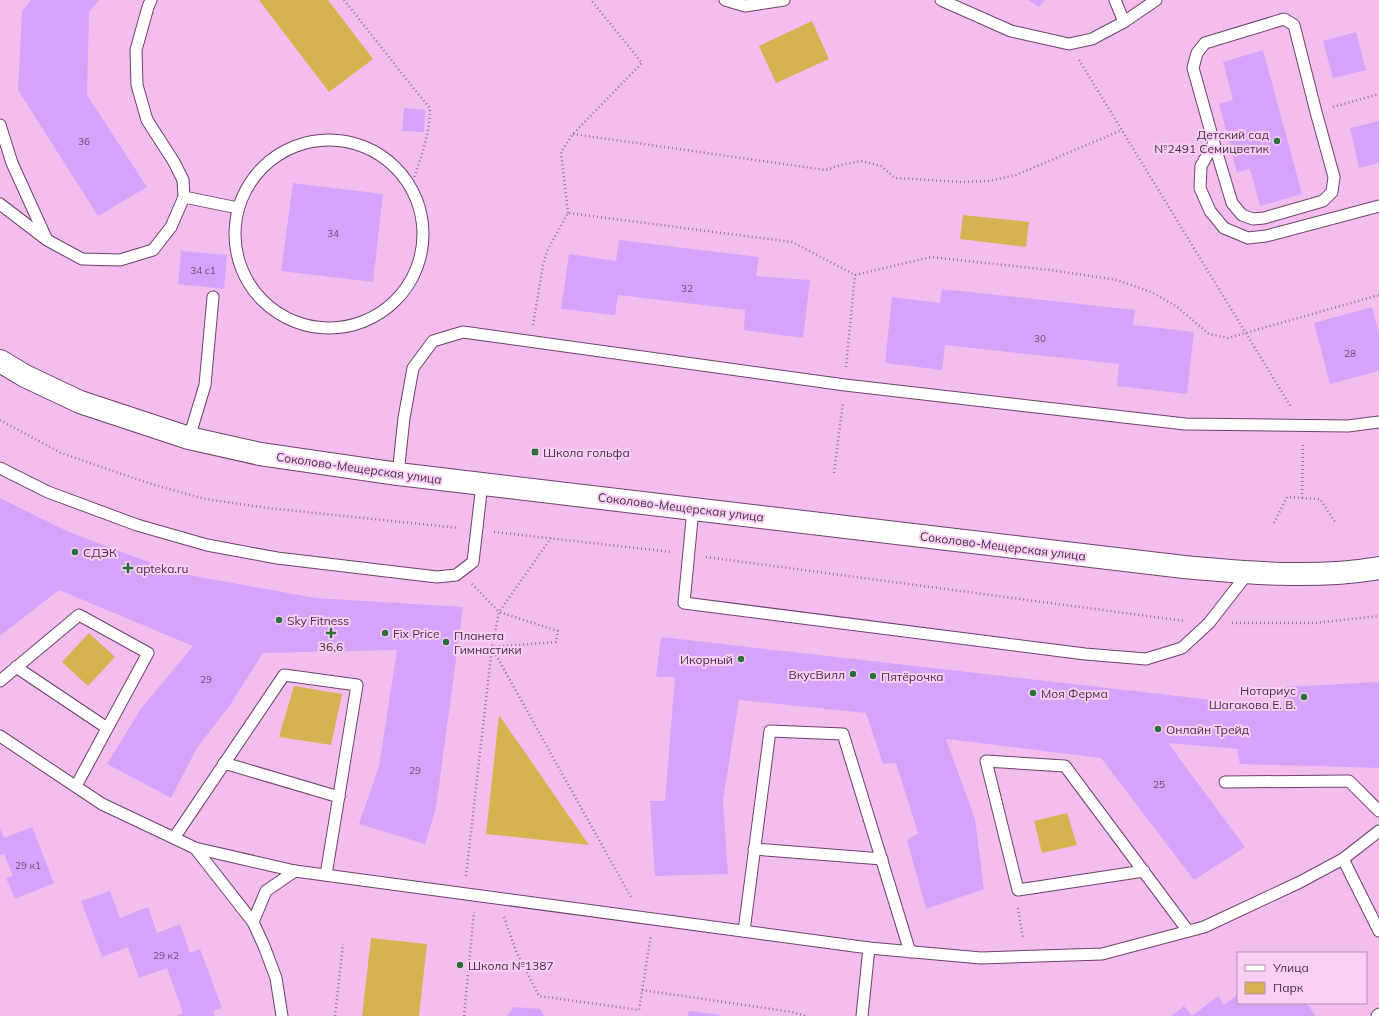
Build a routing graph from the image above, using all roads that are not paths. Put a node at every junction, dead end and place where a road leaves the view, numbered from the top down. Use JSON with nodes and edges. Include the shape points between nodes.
{"nodes":[{"id":1,"x":151,"y":0,"type":"edge"},
{"id":2,"x":725,"y":0,"type":"edge"},
{"id":3,"x":784,"y":0,"type":"edge"},
{"id":4,"x":941,"y":0,"type":"edge"},
{"id":5,"x":1115,"y":0,"type":"edge"},
{"id":6,"x":1156,"y":0,"type":"edge"},
{"id":7,"x":1124,"y":22,"type":"junction"},
{"id":8,"x":0,"y":125,"type":"edge"},
{"id":9,"x":1214,"y":143,"type":"junction"},
{"id":10,"x":184,"y":197,"type":"junction"},
{"id":11,"x":0,"y":204,"type":"edge"},
{"id":12,"x":1379,"y":206,"type":"edge"},
{"id":13,"x":238,"y":208,"type":"junction"},
{"id":14,"x":47,"y":240,"type":"junction"},
{"id":15,"x":213,"y":297,"type":"dead end"},
{"id":16,"x":0,"y":360,"type":"edge"},
{"id":17,"x":1379,"y":422,"type":"edge"},
{"id":18,"x":189,"y":438,"type":"junction"},
{"id":19,"x":0,"y":468,"type":"edge"},
{"id":20,"x":398,"y":474,"type":"junction"},
{"id":21,"x":482,"y":484,"type":"junction"},
{"id":22,"x":693,"y":509,"type":"junction"},
{"id":23,"x":1379,"y":568,"type":"edge"},
{"id":24,"x":1248,"y":573,"type":"junction"},
{"id":25,"x":16,"y":667,"type":"junction"},
{"id":26,"x":0,"y":681,"type":"edge"},
{"id":27,"x":107,"y":728,"type":"junction"},
{"id":28,"x":0,"y":736,"type":"edge"},
{"id":29,"x":224,"y":763,"type":"junction"},
{"id":30,"x":1225,"y":782,"type":"dead end"},
{"id":31,"x":76,"y":786,"type":"junction"},
{"id":32,"x":339,"y":797,"type":"junction"},
{"id":33,"x":1379,"y":811,"type":"edge"},
{"id":34,"x":1379,"y":831,"type":"edge"},
{"id":35,"x":174,"y":838,"type":"junction"},
{"id":36,"x":195,"y":848,"type":"junction"},
{"id":37,"x":754,"y":849,"type":"junction"},
{"id":38,"x":882,"y":859,"type":"junction"},
{"id":39,"x":1343,"y":859,"type":"junction"},
{"id":40,"x":295,"y":871,"type":"junction"},
{"id":41,"x":1144,"y":872,"type":"junction"},
{"id":42,"x":326,"y":875,"type":"junction"},
{"id":43,"x":253,"y":922,"type":"junction"},
{"id":44,"x":744,"y":931,"type":"junction"},
{"id":45,"x":1188,"y":931,"type":"junction"},
{"id":46,"x":1379,"y":931,"type":"edge"},
{"id":47,"x":868,"y":948,"type":"junction"},
{"id":48,"x":910,"y":952,"type":"junction"},
{"id":49,"x":282,"y":1016,"type":"edge"},
{"id":50,"x":862,"y":1016,"type":"edge"}],
"edges":[{"from":1,"to":10,"type":"lane","via":[[136,50],[137,85],[147,120],[174,162],[182,180]]},
{"from":2,"to":3,"type":"lane","via":[[745,6]]},
{"from":4,"to":7,"type":"lane","via":[[1012,31],[1069,44],[1092,39]]},
{"from":5,"to":7,"type":"lane"},
{"from":6,"to":7,"type":"lane"},
{"from":8,"to":14,"type":"lane","via":[[12,163]]},
{"from":9,"to":9,"type":"lane","via":[[1232,203],[1242,215],[1253,219],[1264,218],[1323,201],[1332,192],[1334,177],[1294,25],[1284,19],[1205,43],[1197,53],[1193,68]]},
{"from":9,"to":12,"type":"lane","via":[[1201,166],[1200,188],[1210,211],[1224,228],[1248,238],[1266,236]]},
{"from":10,"to":13,"type":"lane"},
{"from":10,"to":14,"type":"lane","via":[[171,227],[153,250],[120,260],[82,259]]},
{"from":11,"to":14,"type":"lane"},
{"from":13,"to":13,"type":"lane","via":[[253,177],[279,153],[308,142],[340,140],[361,145],[389,161],[411,186],[424,230],[418,267],[394,303],[358,325],[310,328],[271,310],[248,284],[236,229]]},
{"from":15,"to":18,"type":"lane","via":[[205,385]]},
{"from":16,"to":18,"type":"street","name":"Соколово-Мещерская улица","via":[[25,376],[80,402]]},
{"from":17,"to":20,"type":"lane","via":[[1303,427],[1185,424],[845,385],[463,332],[434,341],[413,368]]},
{"from":18,"to":20,"type":"street","name":"Соколово-Мещерская улица","via":[[260,454]]},
{"from":19,"to":21,"type":"lane","via":[[48,492],[138,525],[207,545],[276,558],[437,577],[456,575],[473,562]]},
{"from":20,"to":21,"type":"street","name":"Соколово-Мещерская улица"},
{"from":21,"to":22,"type":"street","name":"Соколово-Мещерская улица"},
{"from":22,"to":24,"type":"street","name":"Соколово-Мещерская улица"},
{"from":22,"to":24,"type":"lane","via":[[684,603],[1085,654],[1146,659],[1182,648],[1209,623]]},
{"from":23,"to":24,"type":"street","name":"Соколово-Мещерская улица","via":[[1315,574]]},
{"from":25,"to":26,"type":"lane"},
{"from":25,"to":27,"type":"lane"},
{"from":25,"to":27,"type":"lane","via":[[79,615],[148,653]]},
{"from":27,"to":31,"type":"lane"},
{"from":28,"to":31,"type":"lane"},
{"from":29,"to":32,"type":"lane"},
{"from":29,"to":32,"type":"lane","via":[[284,675],[358,685]]},
{"from":29,"to":35,"type":"lane"},
{"from":30,"to":33,"type":"lane","via":[[1349,781]]},
{"from":31,"to":35,"type":"lane","via":[[102,804]]},
{"from":32,"to":42,"type":"lane"},
{"from":34,"to":39,"type":"lane"},
{"from":35,"to":36,"type":"lane"},
{"from":36,"to":40,"type":"lane"},
{"from":36,"to":43,"type":"lane"},
{"from":37,"to":38,"type":"lane"},
{"from":37,"to":38,"type":"lane","via":[[770,731],[843,734]]},
{"from":37,"to":44,"type":"lane"},
{"from":38,"to":48,"type":"lane"},
{"from":39,"to":45,"type":"lane","via":[[1204,927]]},
{"from":39,"to":46,"type":"lane"},
{"from":40,"to":42,"type":"lane"},
{"from":40,"to":43,"type":"lane","via":[[266,891]]},
{"from":41,"to":41,"type":"lane","via":[[1018,890],[986,761],[1065,766]]},
{"from":41,"to":45,"type":"lane"},
{"from":42,"to":44,"type":"lane"},
{"from":43,"to":49,"type":"lane","via":[[276,978]]},
{"from":44,"to":47,"type":"lane"},
{"from":45,"to":48,"type":"lane","via":[[1102,954],[981,958]]},
{"from":47,"to":48,"type":"lane"},
{"from":47,"to":50,"type":"lane"}]}
